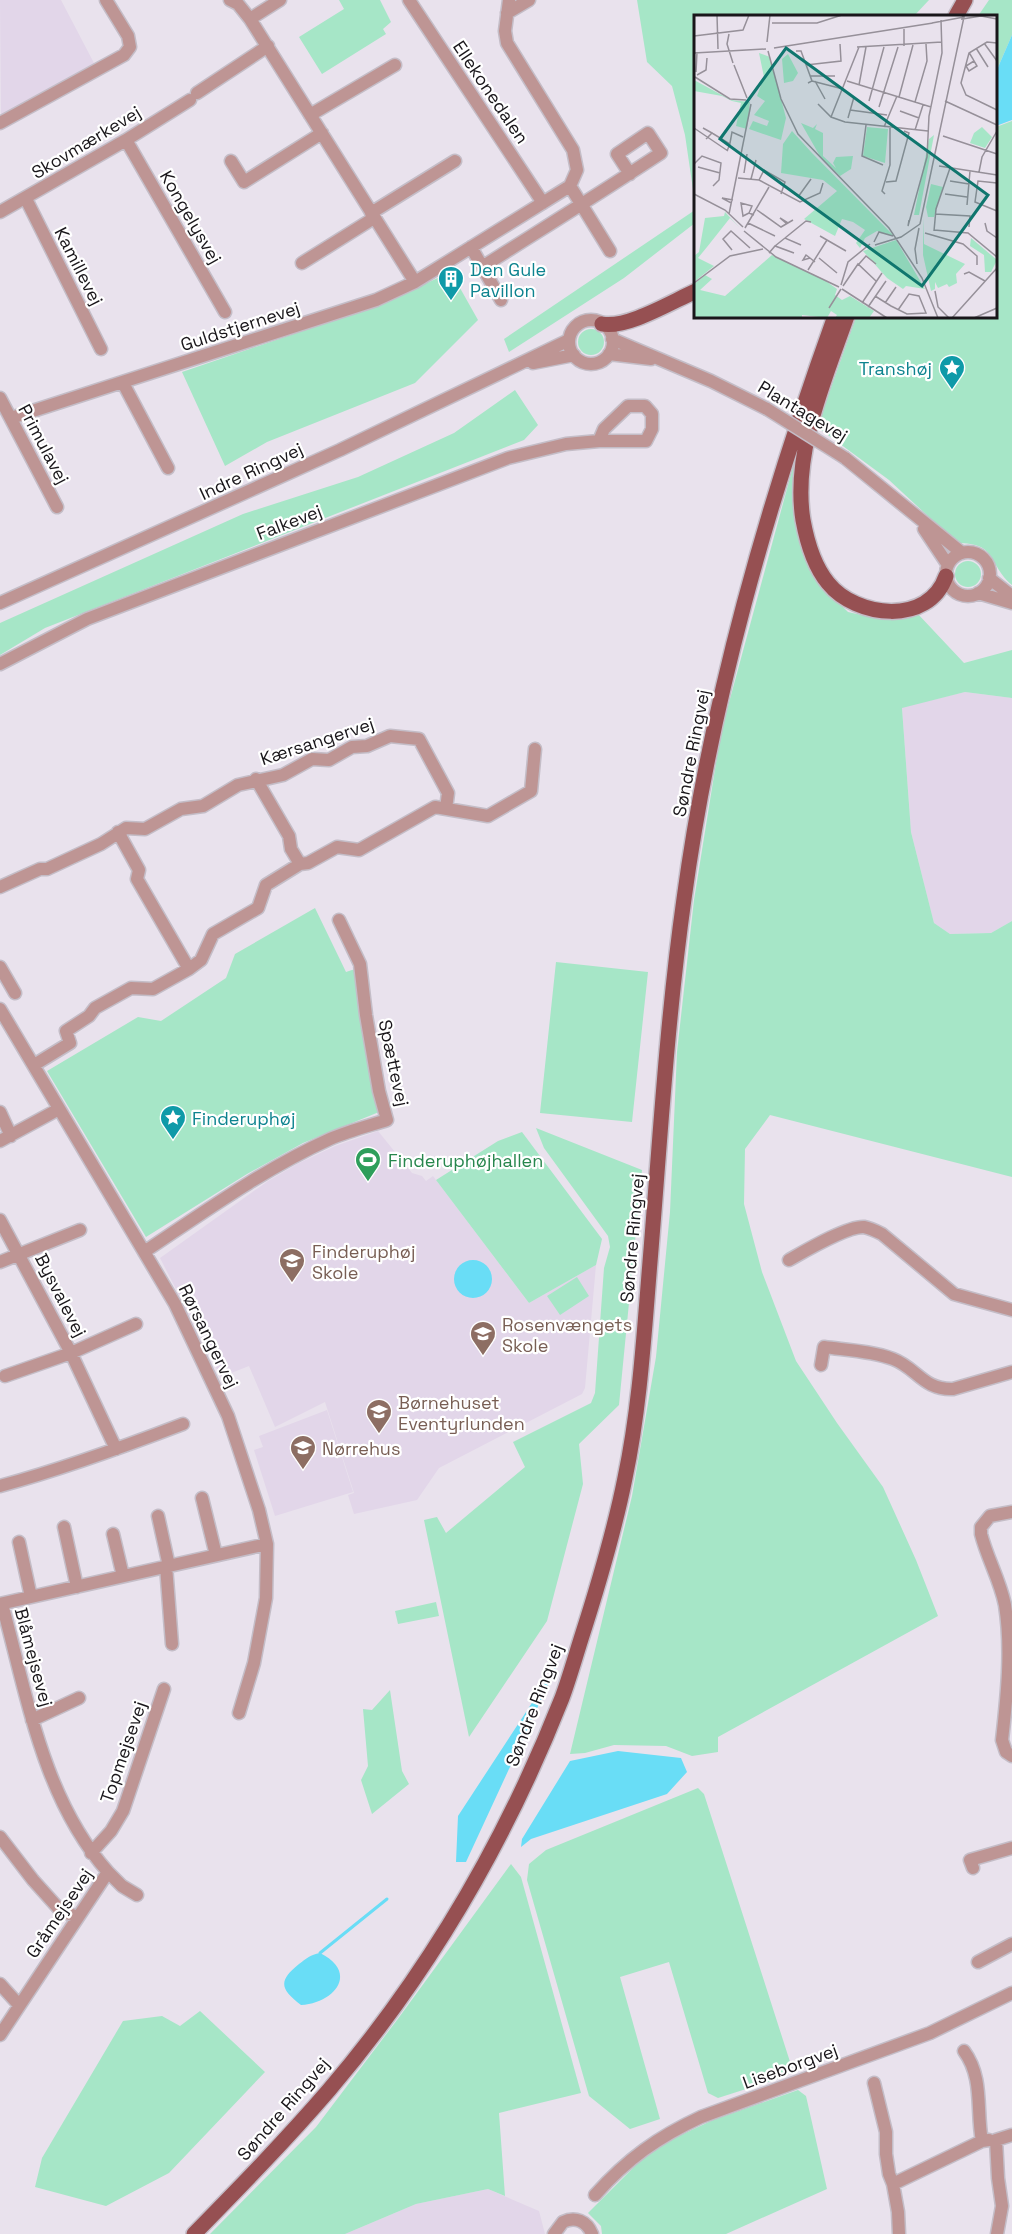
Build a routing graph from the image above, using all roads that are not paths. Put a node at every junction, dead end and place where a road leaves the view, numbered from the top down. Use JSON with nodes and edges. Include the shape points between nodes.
{"nodes":[{"id":1,"x":106,"y":0,"type":"edge"},
{"id":2,"x":230,"y":0,"type":"edge"},
{"id":3,"x":280,"y":0,"type":"edge"},
{"id":4,"x":409,"y":0,"type":"edge"},
{"id":5,"x":508,"y":0,"type":"edge"},
{"id":6,"x":529,"y":0,"type":"edge"},
{"id":7,"x":965,"y":0,"type":"edge"},
{"id":8,"x":976,"y":0,"type":"edge"},
{"id":9,"x":507,"y":13,"type":"junction"},
{"id":10,"x":957,"y":15,"type":"edge"},
{"id":11,"x":968,"y":15,"type":"edge"},
{"id":12,"x":250,"y":19,"type":"junction"},
{"id":13,"x":268,"y":46,"type":"junction"},
{"id":14,"x":395,"y":65,"type":"dead end"},
{"id":15,"x":310,"y":115,"type":"junction"},
{"id":16,"x":0,"y":123,"type":"edge"},
{"id":17,"x":322,"y":133,"type":"junction"},
{"id":18,"x":126,"y":140,"type":"junction"},
{"id":19,"x":231,"y":161,"type":"dead end"},
{"id":20,"x":455,"y":161,"type":"dead end"},
{"id":21,"x":630,"y":174,"type":"dead end"},
{"id":22,"x":570,"y":186,"type":"junction"},
{"id":23,"x":26,"y":199,"type":"junction"},
{"id":24,"x":543,"y":203,"type":"junction"},
{"id":25,"x":581,"y":205,"type":"junction"},
{"id":26,"x":0,"y":212,"type":"edge"},
{"id":27,"x":373,"y":216,"type":"junction"},
{"id":28,"x":471,"y":248,"type":"junction"},
{"id":29,"x":610,"y":251,"type":"dead end"},
{"id":30,"x":302,"y":263,"type":"dead end"},
{"id":31,"x":482,"y":267,"type":"junction"},
{"id":32,"x":415,"y":282,"type":"junction"},
{"id":33,"x":694,"y":292,"type":"edge"},
{"id":34,"x":501,"y":300,"type":"dead end"},
{"id":35,"x":225,"y":312,"type":"dead end"},
{"id":36,"x":834,"y":318,"type":"edge"},
{"id":37,"x":846,"y":318,"type":"edge"},
{"id":38,"x":602,"y":324,"type":"junction"},
{"id":39,"x":612,"y":339,"type":"junction"},
{"id":40,"x":569,"y":340,"type":"junction"},
{"id":41,"x":101,"y":349,"type":"dead end"},
{"id":42,"x":609,"y":354,"type":"junction"},
{"id":43,"x":574,"y":355,"type":"junction"},
{"id":44,"x":661,"y":361,"type":"junction"},
{"id":45,"x":515,"y":368,"type":"junction"},
{"id":46,"x":123,"y":383,"type":"junction"},
{"id":47,"x":0,"y":398,"type":"edge"},
{"id":48,"x":11,"y":418,"type":"junction"},
{"id":49,"x":599,"y":441,"type":"dead end"},
{"id":50,"x":168,"y":468,"type":"dead end"},
{"id":51,"x":57,"y":507,"type":"dead end"},
{"id":52,"x":913,"y":514,"type":"junction"},
{"id":53,"x":962,"y":553,"type":"junction"},
{"id":54,"x":947,"y":570,"type":"junction"},
{"id":55,"x":989,"y":578,"type":"junction"},
{"id":56,"x":978,"y":593,"type":"junction"},
{"id":57,"x":1012,"y":596,"type":"edge"},
{"id":58,"x":0,"y":603,"type":"edge"},
{"id":59,"x":1012,"y":603,"type":"edge"},
{"id":60,"x":0,"y":664,"type":"edge"},
{"id":61,"x":535,"y":749,"type":"dead end"},
{"id":62,"x":256,"y":779,"type":"junction"},
{"id":63,"x":446,"y":809,"type":"junction"},
{"id":64,"x":118,"y":832,"type":"junction"},
{"id":65,"x":300,"y":864,"type":"junction"},
{"id":66,"x":0,"y":887,"type":"edge"},
{"id":67,"x":339,"y":920,"type":"dead end"},
{"id":68,"x":0,"y":967,"type":"edge"},
{"id":69,"x":189,"y":969,"type":"junction"},
{"id":70,"x":15,"y":993,"type":"dead end"},
{"id":71,"x":0,"y":1009,"type":"edge"},
{"id":72,"x":34,"y":1065,"type":"junction"},
{"id":73,"x":59,"y":1109,"type":"junction"},
{"id":74,"x":0,"y":1112,"type":"edge"},
{"id":75,"x":6,"y":1139,"type":"edge"},
{"id":76,"x":0,"y":1220,"type":"edge"},
{"id":77,"x":80,"y":1230,"type":"dead end"},
{"id":78,"x":144,"y":1252,"type":"junction"},
{"id":79,"x":20,"y":1254,"type":"junction"},
{"id":80,"x":789,"y":1260,"type":"dead end"},
{"id":81,"x":0,"y":1262,"type":"edge"},
{"id":82,"x":1012,"y":1310,"type":"edge"},
{"id":83,"x":136,"y":1324,"type":"dead end"},
{"id":84,"x":71,"y":1353,"type":"junction"},
{"id":85,"x":821,"y":1365,"type":"dead end"},
{"id":86,"x":1012,"y":1372,"type":"edge"},
{"id":87,"x":4,"y":1376,"type":"dead end"},
{"id":88,"x":183,"y":1424,"type":"dead end"},
{"id":89,"x":116,"y":1449,"type":"junction"},
{"id":90,"x":0,"y":1486,"type":"edge"},
{"id":91,"x":202,"y":1498,"type":"dead end"},
{"id":92,"x":1012,"y":1512,"type":"edge"},
{"id":93,"x":158,"y":1516,"type":"dead end"},
{"id":94,"x":64,"y":1527,"type":"dead end"},
{"id":95,"x":113,"y":1534,"type":"dead end"},
{"id":96,"x":19,"y":1542,"type":"dead end"},
{"id":97,"x":267,"y":1544,"type":"junction"},
{"id":98,"x":216,"y":1555,"type":"junction"},
{"id":99,"x":167,"y":1566,"type":"junction"},
{"id":100,"x":123,"y":1576,"type":"junction"},
{"id":101,"x":77,"y":1587,"type":"junction"},
{"id":102,"x":31,"y":1597,"type":"junction"},
{"id":103,"x":1,"y":1604,"type":"edge"},
{"id":104,"x":172,"y":1644,"type":"dead end"},
{"id":105,"x":164,"y":1689,"type":"dead end"},
{"id":106,"x":79,"y":1698,"type":"dead end"},
{"id":107,"x":239,"y":1713,"type":"dead end"},
{"id":108,"x":32,"y":1720,"type":"junction"},
{"id":109,"x":1012,"y":1756,"type":"edge"},
{"id":110,"x":0,"y":1837,"type":"edge"},
{"id":111,"x":1012,"y":1848,"type":"edge"},
{"id":112,"x":91,"y":1854,"type":"junction"},
{"id":113,"x":973,"y":1868,"type":"dead end"},
{"id":114,"x":108,"y":1872,"type":"junction"},
{"id":115,"x":137,"y":1895,"type":"dead end"},
{"id":116,"x":77,"y":1917,"type":"junction"},
{"id":117,"x":1012,"y":1944,"type":"edge"},
{"id":118,"x":978,"y":1962,"type":"dead end"},
{"id":119,"x":0,"y":1984,"type":"edge"},
{"id":120,"x":1012,"y":1993,"type":"edge"},
{"id":121,"x":19,"y":2005,"type":"junction"},
{"id":122,"x":0,"y":2035,"type":"edge"},
{"id":123,"x":964,"y":2051,"type":"dead end"},
{"id":124,"x":874,"y":2083,"type":"dead end"},
{"id":125,"x":1012,"y":2135,"type":"edge"},
{"id":126,"x":996,"y":2140,"type":"junction"},
{"id":127,"x":982,"y":2141,"type":"junction"},
{"id":128,"x":893,"y":2184,"type":"junction"},
{"id":129,"x":595,"y":2195,"type":"dead end"},
{"id":130,"x":194,"y":2234,"type":"edge"},
{"id":131,"x":554,"y":2234,"type":"edge"},
{"id":132,"x":592,"y":2234,"type":"edge"},
{"id":133,"x":899,"y":2234,"type":"edge"},
{"id":134,"x":997,"y":2234,"type":"edge"}],
"edges":[{"from":1,"to":16,"type":"street","via":[[128,36],[130,47],[124,55]]},
{"from":2,"to":12,"type":"street"},
{"from":3,"to":12,"type":"street"},
{"from":4,"to":24,"type":"street","name":"Ellekonedalen"},
{"from":5,"to":9,"type":"street"},
{"from":6,"to":9,"type":"street"},
{"from":7,"to":10,"type":"main road"},
{"from":8,"to":11,"type":"main road"},
{"from":9,"to":22,"type":"street","via":[[507,43],[573,150],[577,170]]},
{"from":12,"to":13,"type":"street"},
{"from":13,"to":15,"type":"street"},
{"from":13,"to":18,"type":"street","name":"Skovmærkevej"},
{"from":14,"to":15,"type":"street"},
{"from":15,"to":17,"type":"street"},
{"from":17,"to":19,"type":"street","via":[[244,182]]},
{"from":17,"to":27,"type":"street"},
{"from":18,"to":23,"type":"street","name":"Skovmærkevej"},
{"from":18,"to":35,"type":"street","name":"Kongelysvej"},
{"from":20,"to":27,"type":"street"},
{"from":21,"to":25,"type":"street"},
{"from":22,"to":24,"type":"street","name":"Guldstjernevej"},
{"from":22,"to":25,"type":"street"},
{"from":23,"to":26,"type":"street","name":"Skovmærkevej"},
{"from":23,"to":41,"type":"street","name":"Kamillevej"},
{"from":24,"to":28,"type":"street","name":"Guldstjernevej"},
{"from":25,"to":29,"type":"street"},
{"from":25,"to":31,"type":"street"},
{"from":27,"to":30,"type":"street"},
{"from":27,"to":32,"type":"street"},
{"from":28,"to":31,"type":"street"},
{"from":28,"to":32,"type":"street","name":"Guldstjernevej"},
{"from":31,"to":34,"type":"street"},
{"from":32,"to":46,"type":"street","name":"Guldstjernevej","via":[[376,300]]},
{"from":33,"to":38,"type":"main road","via":[[631,320]]},
{"from":36,"to":130,"type":"main road","name":"Søndre Ringvej","via":[[761,541],[704,778],[684,899],[667,1052],[641,1373],[626,1478],[598,1586],[562,1696],[514,1806],[461,1906],[397,2003],[332,2086]]},
{"from":37,"to":54,"type":"main road","via":[[804,454],[801,501],[810,548],[821,574],[836,592],[877,611],[900,611],[920,605],[943,586]]},
{"from":38,"to":39,"type":"street"},
{"from":38,"to":40,"type":"street","via":[[584,322],[574,328]]},
{"from":39,"to":42,"type":"street"},
{"from":39,"to":44,"type":"street","name":"Plantagevej"},
{"from":40,"to":43,"type":"street"},
{"from":40,"to":45,"type":"street","name":"Indre Ringvej"},
{"from":42,"to":43,"type":"street","via":[[592,364]]},
{"from":42,"to":44,"type":"street","name":"Plantagevej"},
{"from":43,"to":45,"type":"street","name":"Indre Ringvej"},
{"from":44,"to":52,"type":"street","name":"Plantagevej","bridge":true,"via":[[768,408],[845,458]]},
{"from":45,"to":58,"type":"street","name":"Indre Ringvej"},
{"from":46,"to":48,"type":"street","name":"Guldstjernevej"},
{"from":46,"to":50,"type":"street"},
{"from":47,"to":48,"type":"street","name":"Primulavej"},
{"from":48,"to":51,"type":"street","name":"Primulavej"},
{"from":49,"to":60,"type":"street","name":"Falkevej","via":[[566,444],[508,458],[87,618]]},
{"from":52,"to":53,"type":"street","name":"Plantagevej"},
{"from":52,"to":54,"type":"street","name":"Plantagevej","via":[[935,543]]},
{"from":53,"to":54,"type":"street","via":[[954,557]]},
{"from":53,"to":55,"type":"street","via":[[973,552],[983,558],[989,567]]},
{"from":54,"to":56,"type":"street","via":[[949,585],[956,592],[969,596]]},
{"from":55,"to":56,"type":"street"},
{"from":55,"to":57,"type":"street"},
{"from":56,"to":59,"type":"street"},
{"from":61,"to":63,"type":"street","via":[[531,792],[488,816]]},
{"from":62,"to":63,"type":"street","name":"Kærsangervej","via":[[283,775],[312,759],[329,760],[352,747],[367,746],[390,736],[419,739],[448,793]]},
{"from":62,"to":64,"type":"street","name":"Kærsangervej","via":[[203,806],[181,809],[145,829],[126,828]]},
{"from":62,"to":65,"type":"street","name":"Kærsangervej","via":[[290,836],[291,849]]},
{"from":63,"to":65,"type":"street","via":[[435,807],[359,850],[337,847]]},
{"from":64,"to":66,"type":"street","name":"Kærsangervej","via":[[101,844]]},
{"from":64,"to":69,"type":"street","via":[[139,870],[136,879]]},
{"from":65,"to":69,"type":"street","via":[[266,885],[258,908],[213,934],[201,960]]},
{"from":67,"to":78,"type":"street","name":"Spættevej","via":[[360,963],[387,1120],[332,1138],[296,1156]]},
{"from":68,"to":70,"type":"street"},
{"from":69,"to":72,"type":"street","via":[[153,990],[131,988],[95,1008],[66,1031],[70,1043]]},
{"from":71,"to":72,"type":"street","name":"Rørsangervej"},
{"from":72,"to":73,"type":"street","name":"Rørsangervej"},
{"from":73,"to":75,"type":"street"},
{"from":73,"to":78,"type":"street","name":"Rørsangervej"},
{"from":74,"to":75,"type":"street"},
{"from":76,"to":79,"type":"street","name":"Bysvalevej"},
{"from":77,"to":79,"type":"street","name":"Bysvalevej"},
{"from":78,"to":97,"type":"street","name":"Rørsangervej","via":[[175,1304],[228,1416]]},
{"from":79,"to":81,"type":"street","name":"Bysvalevej"},
{"from":79,"to":84,"type":"street","name":"Bysvalevej"},
{"from":80,"to":82,"type":"street","via":[[847,1231],[872,1229],[954,1294]]},
{"from":83,"to":84,"type":"street","name":"Bysvalevej"},
{"from":84,"to":87,"type":"street","name":"Bysvalevej"},
{"from":84,"to":89,"type":"street","name":"Bysvalevej"},
{"from":85,"to":86,"type":"street","via":[[824,1347],[884,1356],[908,1367],[924,1382],[943,1389]]},
{"from":88,"to":89,"type":"street"},
{"from":89,"to":90,"type":"street"},
{"from":91,"to":98,"type":"street"},
{"from":92,"to":109,"type":"street","via":[[990,1516],[981,1527],[1010,1636],[1002,1740]]},
{"from":93,"to":99,"type":"street"},
{"from":94,"to":101,"type":"street"},
{"from":95,"to":100,"type":"street"},
{"from":96,"to":102,"type":"street"},
{"from":97,"to":98,"type":"street"},
{"from":97,"to":107,"type":"street","name":"Rørsangervej","via":[[266,1598],[254,1663]]},
{"from":98,"to":99,"type":"street"},
{"from":99,"to":100,"type":"street"},
{"from":99,"to":104,"type":"street"},
{"from":100,"to":101,"type":"street"},
{"from":101,"to":102,"type":"street"},
{"from":102,"to":103,"type":"street"},
{"from":103,"to":108,"type":"street","name":"Blåmejsevej"},
{"from":105,"to":112,"type":"street","name":"Topmejsevej","via":[[123,1811]]},
{"from":106,"to":108,"type":"street","name":"Blåmejsevej"},
{"from":108,"to":112,"type":"street","name":"Blåmejsevej","via":[[47,1765]]},
{"from":110,"to":116,"type":"street","via":[[60,1910]]},
{"from":111,"to":113,"type":"street","via":[[970,1860]]},
{"from":112,"to":114,"type":"street","name":"Blåmejsevej"},
{"from":114,"to":115,"type":"street","name":"Gråmejsevej"},
{"from":114,"to":116,"type":"street","name":"Gråmejsevej"},
{"from":116,"to":121,"type":"street","name":"Gråmejsevej"},
{"from":117,"to":118,"type":"street"},
{"from":119,"to":121,"type":"street"},
{"from":120,"to":129,"type":"street","name":"Liseborgvej","via":[[930,2033],[669,2132],[623,2166]]},
{"from":121,"to":122,"type":"street","name":"Gråmejsevej"},
{"from":123,"to":127,"type":"street","via":[[978,2085]]},
{"from":124,"to":128,"type":"street"},
{"from":125,"to":126,"type":"street"},
{"from":126,"to":127,"type":"street"},
{"from":126,"to":134,"type":"street","via":[[1002,2206]]},
{"from":127,"to":128,"type":"street"},
{"from":128,"to":133,"type":"street"},
{"from":131,"to":132,"type":"street","via":[[563,2222],[574,2219],[586,2224]]}]}
